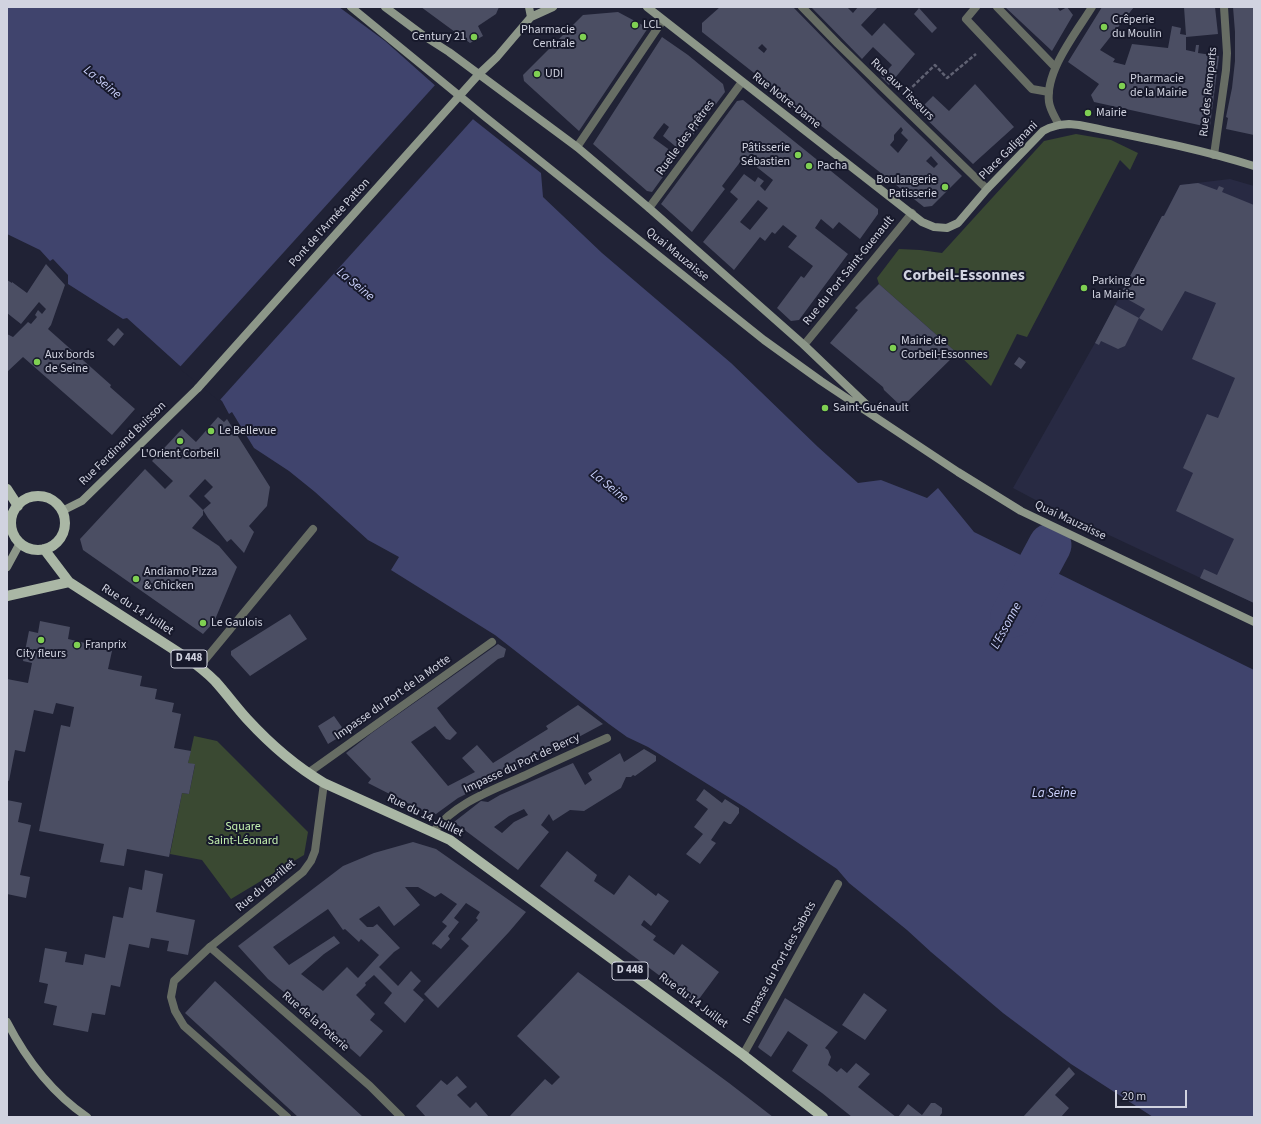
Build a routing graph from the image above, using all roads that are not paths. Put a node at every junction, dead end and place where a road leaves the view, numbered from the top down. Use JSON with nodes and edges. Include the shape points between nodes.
{"nodes":[{"id":1,"x":351,"y":7,"type":"edge"},
{"id":2,"x":385,"y":7,"type":"edge"},
{"id":3,"x":529,"y":7,"type":"edge"},
{"id":4,"x":553,"y":7,"type":"edge"},
{"id":5,"x":647,"y":7,"type":"edge"},
{"id":6,"x":802,"y":7,"type":"edge"},
{"id":7,"x":976,"y":7,"type":"edge"},
{"id":8,"x":997,"y":7,"type":"edge"},
{"id":9,"x":1092,"y":7,"type":"edge"},
{"id":10,"x":1224,"y":7,"type":"edge"},
{"id":11,"x":531,"y":17,"type":"junction"},
{"id":12,"x":663,"y":20,"type":"junction"},
{"id":13,"x":1055,"y":67,"type":"junction"},
{"id":14,"x":479,"y":74,"type":"junction"},
{"id":15,"x":742,"y":82,"type":"junction"},
{"id":16,"x":1049,"y":92,"type":"junction"},
{"id":17,"x":1058,"y":125,"type":"junction"},
{"id":18,"x":578,"y":147,"type":"junction"},
{"id":19,"x":1214,"y":155,"type":"junction"},
{"id":20,"x":1254,"y":166,"type":"edge"},
{"id":21,"x":987,"y":189,"type":"junction"},
{"id":22,"x":649,"y":208,"type":"junction"},
{"id":23,"x":912,"y":213,"type":"junction"},
{"id":24,"x":804,"y":345,"type":"junction"},
{"id":25,"x":198,"y":388,"type":"joint"},
{"id":26,"x":886,"y":423,"type":"junction"},
{"id":27,"x":7,"y":489,"type":"edge"},
{"id":28,"x":18,"y":506,"type":"junction"},
{"id":29,"x":62,"y":511,"type":"junction"},
{"id":30,"x":313,"y":529,"type":"dead end"},
{"id":31,"x":20,"y":543,"type":"junction"},
{"id":32,"x":44,"y":549,"type":"junction"},
{"id":33,"x":7,"y":567,"type":"edge"},
{"id":34,"x":69,"y":582,"type":"junction"},
{"id":35,"x":7,"y":596,"type":"edge"},
{"id":36,"x":1254,"y":622,"type":"edge"},
{"id":37,"x":492,"y":642,"type":"dead end"},
{"id":38,"x":199,"y":667,"type":"junction"},
{"id":39,"x":607,"y":738,"type":"dead end"},
{"id":40,"x":308,"y":773,"type":"junction"},
{"id":41,"x":324,"y":783,"type":"junction"},
{"id":42,"x":433,"y":832,"type":"junction"},
{"id":43,"x":838,"y":884,"type":"dead end"},
{"id":44,"x":210,"y":947,"type":"junction"},
{"id":45,"x":7,"y":1022,"type":"edge"},
{"id":46,"x":742,"y":1055,"type":"junction"},
{"id":47,"x":87,"y":1117,"type":"edge"},
{"id":48,"x":287,"y":1117,"type":"edge"},
{"id":49,"x":401,"y":1117,"type":"edge"},
{"id":50,"x":823,"y":1117,"type":"edge"}],
"edges":[{"from":1,"to":26,"type":"main road","name":"Quai Mauzaisse","via":[[764,340]]},
{"from":2,"to":14,"type":"main road","name":"Quai Mauzaisse"},
{"from":3,"to":11,"type":"main road"},
{"from":4,"to":11,"type":"main road"},
{"from":5,"to":12,"type":"main road","name":"Rue Notre-Dame"},
{"from":6,"to":21,"type":"street","name":"Rue aux Tisseurs"},
{"from":7,"to":16,"type":"street","via":[[966,18],[1032,89]]},
{"from":8,"to":13,"type":"street"},
{"from":9,"to":13,"type":"street"},
{"from":10,"to":19,"type":"street","name":"Rue des Remparts","via":[[1226,70]]},
{"from":11,"to":14,"type":"main road","name":"Pont de l'Armée Patton","via":[[498,57]]},
{"from":12,"to":15,"type":"main road","name":"Rue Notre-Dame"},
{"from":12,"to":18,"type":"street"},
{"from":13,"to":16,"type":"street"},
{"from":14,"to":18,"type":"main road","name":"Quai Mauzaisse"},
{"from":14,"to":25,"type":"main road","name":"Pont de l'Armée Patton","bridge":true},
{"from":15,"to":22,"type":"street","name":"Ruelle des Prêtres"},
{"from":15,"to":23,"type":"main road","name":"Rue Notre-Dame"},
{"from":16,"to":17,"type":"street","via":[[1051,111]]},
{"from":17,"to":19,"type":"main road","name":"Place Galignani","via":[[1079,125]]},
{"from":17,"to":21,"type":"main road","name":"Place Galignani","via":[[1036,138]]},
{"from":18,"to":22,"type":"main road","name":"Quai Mauzaisse"},
{"from":19,"to":20,"type":"main road","name":"Place Galignani"},
{"from":21,"to":23,"type":"main road","name":"Place Galignani","via":[[958,223],[947,228],[934,227],[922,222]]},
{"from":22,"to":24,"type":"main road","name":"Quai Mauzaisse"},
{"from":23,"to":24,"type":"street","name":"Rue du Port Saint-Guenault"},
{"from":24,"to":26,"type":"main road","name":"Quai Mauzaisse"},
{"from":25,"to":29,"type":"main road","name":"Rue Ferdinand Buisson","via":[[82,501]]},
{"from":26,"to":36,"type":"main road","name":"Quai Mauzaisse","via":[[1021,511]]},
{"from":27,"to":28,"type":"main road"},
{"from":28,"to":29,"type":"main road","via":[[30,497],[45,497],[58,505]]},
{"from":28,"to":31,"type":"main road","via":[[11,524],[12,532]]},
{"from":29,"to":32,"type":"main road","via":[[65,524],[61,537]]},
{"from":30,"to":38,"type":"street"},
{"from":31,"to":32,"type":"main road","via":[[32,549]]},
{"from":31,"to":33,"type":"main road"},
{"from":32,"to":34,"type":"main road","name":"Rue du 14 Juillet","number":"D 448"},
{"from":34,"to":35,"type":"main road"},
{"from":34,"to":38,"type":"main road","name":"Rue du 14 Juillet","number":"D 448"},
{"from":37,"to":40,"type":"street","name":"Impasse du Port de la Motte"},
{"from":38,"to":40,"type":"main road","name":"Rue du 14 Juillet","number":"D 448","via":[[215,681],[266,738]]},
{"from":39,"to":42,"type":"street","name":"Impasse du Port de Bercy","via":[[478,796],[441,821]]},
{"from":40,"to":41,"type":"main road","name":"Rue du 14 Juillet","number":"D 448"},
{"from":41,"to":42,"type":"main road","name":"Rue du 14 Juillet","number":"D 448"},
{"from":41,"to":44,"type":"street","name":"Rue du Barillet","via":[[315,851],[311,861],[303,872]]},
{"from":42,"to":46,"type":"main road","name":"Rue du 14 Juillet","number":"D 448","via":[[450,840]]},
{"from":43,"to":46,"type":"street","name":"Impasse du Port des Sabots"},
{"from":44,"to":48,"type":"street","name":"Rue du Barillet","via":[[174,980],[171,997],[174,1011],[184,1026]]},
{"from":44,"to":49,"type":"street","name":"Rue de la Poterie","via":[[370,1086]]},
{"from":45,"to":47,"type":"main road","via":[[38,1072]]},
{"from":46,"to":50,"type":"main road","name":"Rue du 14 Juillet","number":"D 448"}]}
